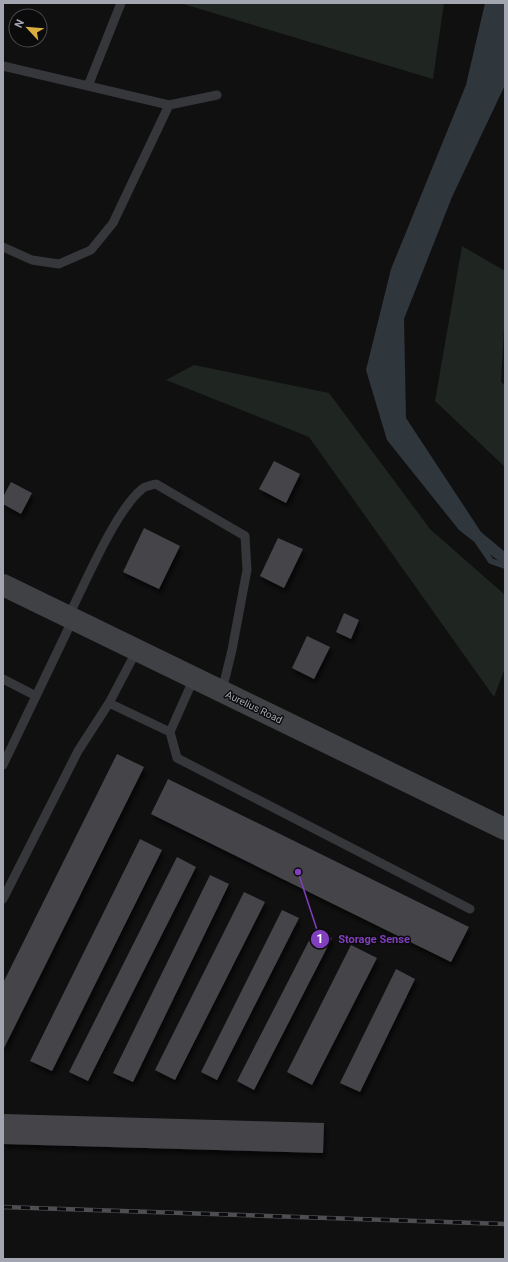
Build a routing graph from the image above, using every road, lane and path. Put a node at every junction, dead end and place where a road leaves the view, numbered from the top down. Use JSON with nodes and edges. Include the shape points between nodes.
{"nodes":[{"id":1,"x":121,"y":3,"type":"edge"},
{"id":2,"x":3,"y":66,"type":"edge"},
{"id":3,"x":88,"y":86,"type":"junction"},
{"id":4,"x":217,"y":95,"type":"dead end"},
{"id":5,"x":169,"y":105,"type":"junction"},
{"id":6,"x":3,"y":247,"type":"edge"},
{"id":7,"x":3,"y":585,"type":"edge"},
{"id":8,"x":70,"y":618,"type":"junction"},
{"id":9,"x":137,"y":650,"type":"junction"},
{"id":10,"x":194,"y":678,"type":"junction"},
{"id":11,"x":3,"y":680,"type":"edge"},
{"id":12,"x":222,"y":692,"type":"junction"},
{"id":13,"x":36,"y":696,"type":"junction"},
{"id":14,"x":109,"y":703,"type":"junction"},
{"id":15,"x":170,"y":732,"type":"junction"},
{"id":16,"x":3,"y":765,"type":"edge"},
{"id":17,"x":505,"y":829,"type":"edge"},
{"id":18,"x":3,"y":899,"type":"edge"},
{"id":19,"x":470,"y":909,"type":"dead end"}],
"edges":[{"from":1,"to":3,"type":"lane"},
{"from":2,"to":3,"type":"lane"},
{"from":3,"to":5,"type":"lane"},
{"from":4,"to":5,"type":"lane"},
{"from":5,"to":6,"type":"lane","via":[[113,223],[91,250],[59,264],[32,260]]},
{"from":7,"to":8,"type":"street","name":"Aurelius Road"},
{"from":8,"to":9,"type":"street","name":"Aurelius Road"},
{"from":8,"to":12,"type":"lane","via":[[113,529],[128,504],[143,488],[156,484],[245,536],[247,570]]},
{"from":8,"to":13,"type":"lane"},
{"from":9,"to":10,"type":"street","name":"Aurelius Road"},
{"from":9,"to":14,"type":"lane"},
{"from":10,"to":12,"type":"street","name":"Aurelius Road"},
{"from":10,"to":15,"type":"lane"},
{"from":11,"to":13,"type":"lane"},
{"from":12,"to":17,"type":"street","name":"Aurelius Road"},
{"from":13,"to":16,"type":"lane"},
{"from":14,"to":15,"type":"lane"},
{"from":14,"to":18,"type":"lane","via":[[78,751]]},
{"from":15,"to":19,"type":"lane","via":[[177,758]]}]}
